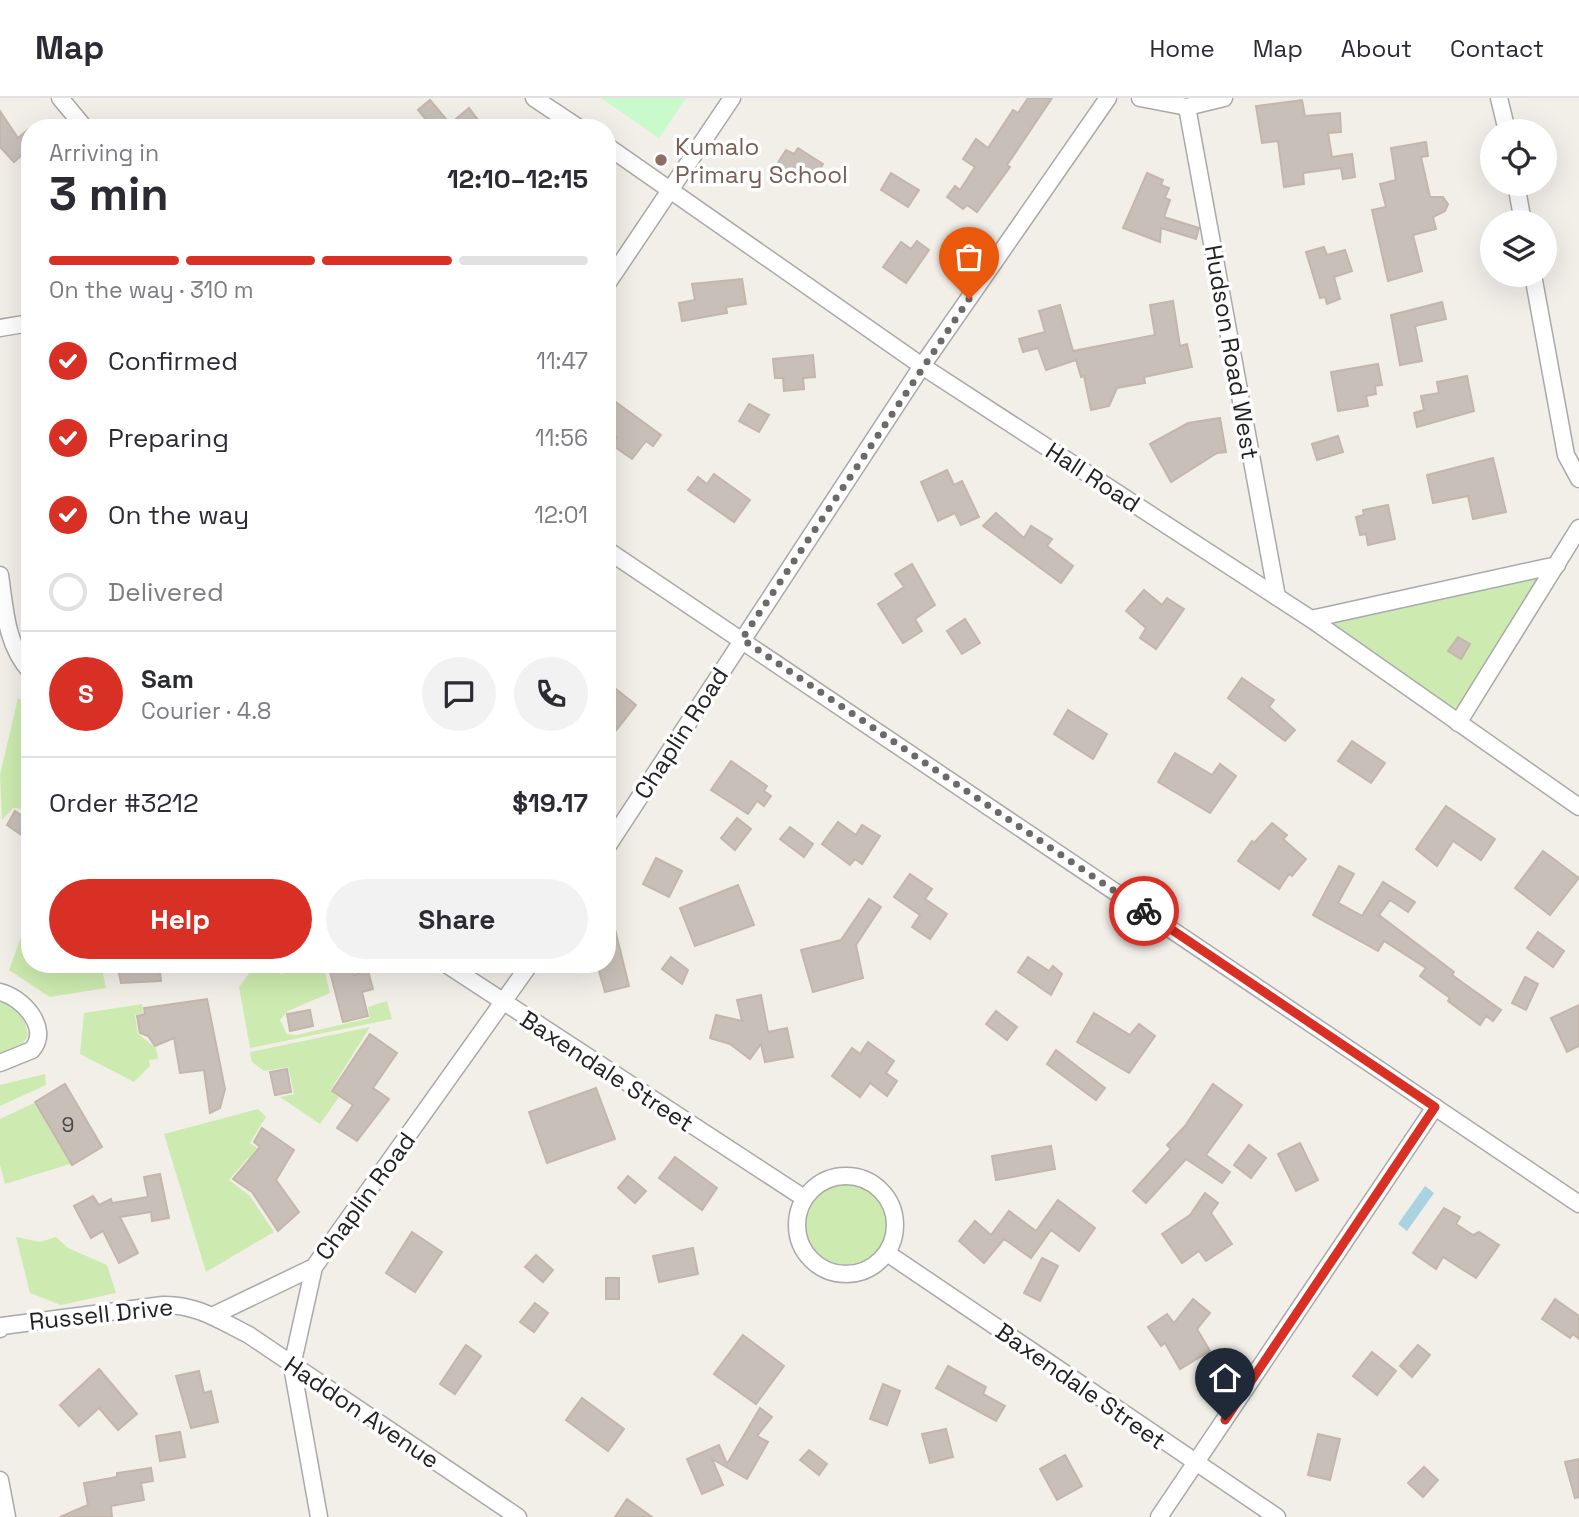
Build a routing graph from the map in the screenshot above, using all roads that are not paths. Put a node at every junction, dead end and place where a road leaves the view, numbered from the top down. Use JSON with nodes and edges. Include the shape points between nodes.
{"nodes":[{"id":1,"x":60,"y":98,"type":"edge"},
{"id":2,"x":534,"y":98,"type":"edge"},
{"id":3,"x":732,"y":98,"type":"edge"},
{"id":4,"x":1108,"y":98,"type":"edge"},
{"id":5,"x":1140,"y":98,"type":"edge"},
{"id":6,"x":1224,"y":98,"type":"edge"},
{"id":7,"x":1499,"y":98,"type":"edge"},
{"id":8,"x":1186,"y":107,"type":"junction"},
{"id":9,"x":78,"y":119,"type":"edge"},
{"id":10,"x":566,"y":119,"type":"edge"},
{"id":11,"x":1504,"y":119,"type":"edge"},
{"id":12,"x":616,"y":152,"type":"edge"},
{"id":13,"x":672,"y":189,"type":"junction"},
{"id":14,"x":616,"y":271,"type":"edge"},
{"id":15,"x":1535,"y":287,"type":"edge"},
{"id":16,"x":21,"y":324,"type":"edge"},
{"id":17,"x":0,"y":328,"type":"edge"},
{"id":18,"x":922,"y":366,"type":"junction"},
{"id":19,"x":1579,"y":479,"type":"edge"},
{"id":20,"x":1579,"y":527,"type":"edge"},
{"id":21,"x":616,"y":556,"type":"edge"},
{"id":22,"x":1558,"y":565,"type":"junction"},
{"id":23,"x":0,"y":575,"type":"edge"},
{"id":24,"x":1277,"y":597,"type":"junction"},
{"id":25,"x":1311,"y":619,"type":"junction"},
{"id":26,"x":5,"y":636,"type":"edge"},
{"id":27,"x":742,"y":639,"type":"junction"},
{"id":28,"x":21,"y":661,"type":"edge"},
{"id":29,"x":1458,"y":723,"type":"junction"},
{"id":30,"x":1579,"y":807,"type":"edge"},
{"id":31,"x":616,"y":833,"type":"edge"},
{"id":32,"x":459,"y":973,"type":"edge"},
{"id":33,"x":524,"y":973,"type":"edge"},
{"id":34,"x":0,"y":992,"type":"edge"},
{"id":35,"x":502,"y":1004,"type":"junction"},
{"id":36,"x":0,"y":1063,"type":"edge"},
{"id":37,"x":1435,"y":1107,"type":"junction"},
{"id":38,"x":804,"y":1198,"type":"junction"},
{"id":39,"x":1579,"y":1204,"type":"edge"},
{"id":40,"x":887,"y":1253,"type":"junction"},
{"id":41,"x":314,"y":1267,"type":"junction"},
{"id":42,"x":207,"y":1314,"type":"junction"},
{"id":43,"x":1,"y":1324,"type":"edge"},
{"id":44,"x":292,"y":1366,"type":"junction"},
{"id":45,"x":1195,"y":1464,"type":"junction"},
{"id":46,"x":0,"y":1480,"type":"edge"},
{"id":47,"x":6,"y":1517,"type":"edge"},
{"id":48,"x":319,"y":1517,"type":"edge"},
{"id":49,"x":518,"y":1517,"type":"edge"},
{"id":50,"x":1159,"y":1517,"type":"edge"},
{"id":51,"x":1277,"y":1517,"type":"edge"}],
"edges":[{"from":1,"to":9,"type":"street"},
{"from":2,"to":10,"type":"street"},
{"from":3,"to":13,"type":"street"},
{"from":4,"to":18,"type":"street","name":"Chaplin Road"},
{"from":5,"to":8,"type":"street"},
{"from":6,"to":8,"type":"street"},
{"from":7,"to":11,"type":"street"},
{"from":8,"to":24,"type":"street","name":"Hudson Road West"},
{"from":12,"to":13,"type":"street","name":"Hall Road"},
{"from":13,"to":14,"type":"street"},
{"from":13,"to":18,"type":"street","name":"Hall Road"},
{"from":15,"to":19,"type":"street","via":[[1566,455]]},
{"from":16,"to":17,"type":"street"},
{"from":18,"to":24,"type":"street","name":"Hall Road"},
{"from":18,"to":27,"type":"street","name":"Chaplin Road"},
{"from":20,"to":22,"type":"street"},
{"from":21,"to":27,"type":"street"},
{"from":22,"to":25,"type":"street"},
{"from":22,"to":29,"type":"street"},
{"from":23,"to":26,"type":"street"},
{"from":24,"to":25,"type":"street","name":"Hall Road"},
{"from":25,"to":29,"type":"street","name":"Hall Road"},
{"from":26,"to":28,"type":"street"},
{"from":27,"to":31,"type":"street","name":"Chaplin Road"},
{"from":27,"to":37,"type":"street"},
{"from":29,"to":30,"type":"street","name":"Hall Road"},
{"from":32,"to":35,"type":"street","name":"Baxendale Street"},
{"from":33,"to":35,"type":"street","name":"Chaplin Road"},
{"from":34,"to":36,"type":"street","via":[[25,1004],[37,1037],[32,1050]]},
{"from":35,"to":38,"type":"street","name":"Baxendale Street"},
{"from":35,"to":41,"type":"street","name":"Chaplin Road"},
{"from":37,"to":39,"type":"street"},
{"from":37,"to":45,"type":"street"},
{"from":38,"to":40,"type":"street","via":[[797,1216],[797,1235],[805,1253],[819,1267],[837,1274],[856,1274]]},
{"from":38,"to":40,"type":"street","via":[[818,1184],[836,1176],[873,1184],[887,1197],[895,1215],[895,1235]]},
{"from":40,"to":45,"type":"street","name":"Baxendale Street"},
{"from":41,"to":42,"type":"street","name":"Chaplin Road"},
{"from":41,"to":44,"type":"street"},
{"from":42,"to":43,"type":"street","name":"Russell Drive","via":[[183,1304]]},
{"from":42,"to":44,"type":"street","name":"Haddon Avenue","via":[[249,1335]]},
{"from":44,"to":48,"type":"street"},
{"from":44,"to":49,"type":"street","name":"Haddon Avenue"},
{"from":45,"to":50,"type":"street"},
{"from":45,"to":51,"type":"street","name":"Baxendale Street"},
{"from":46,"to":47,"type":"street"}]}
